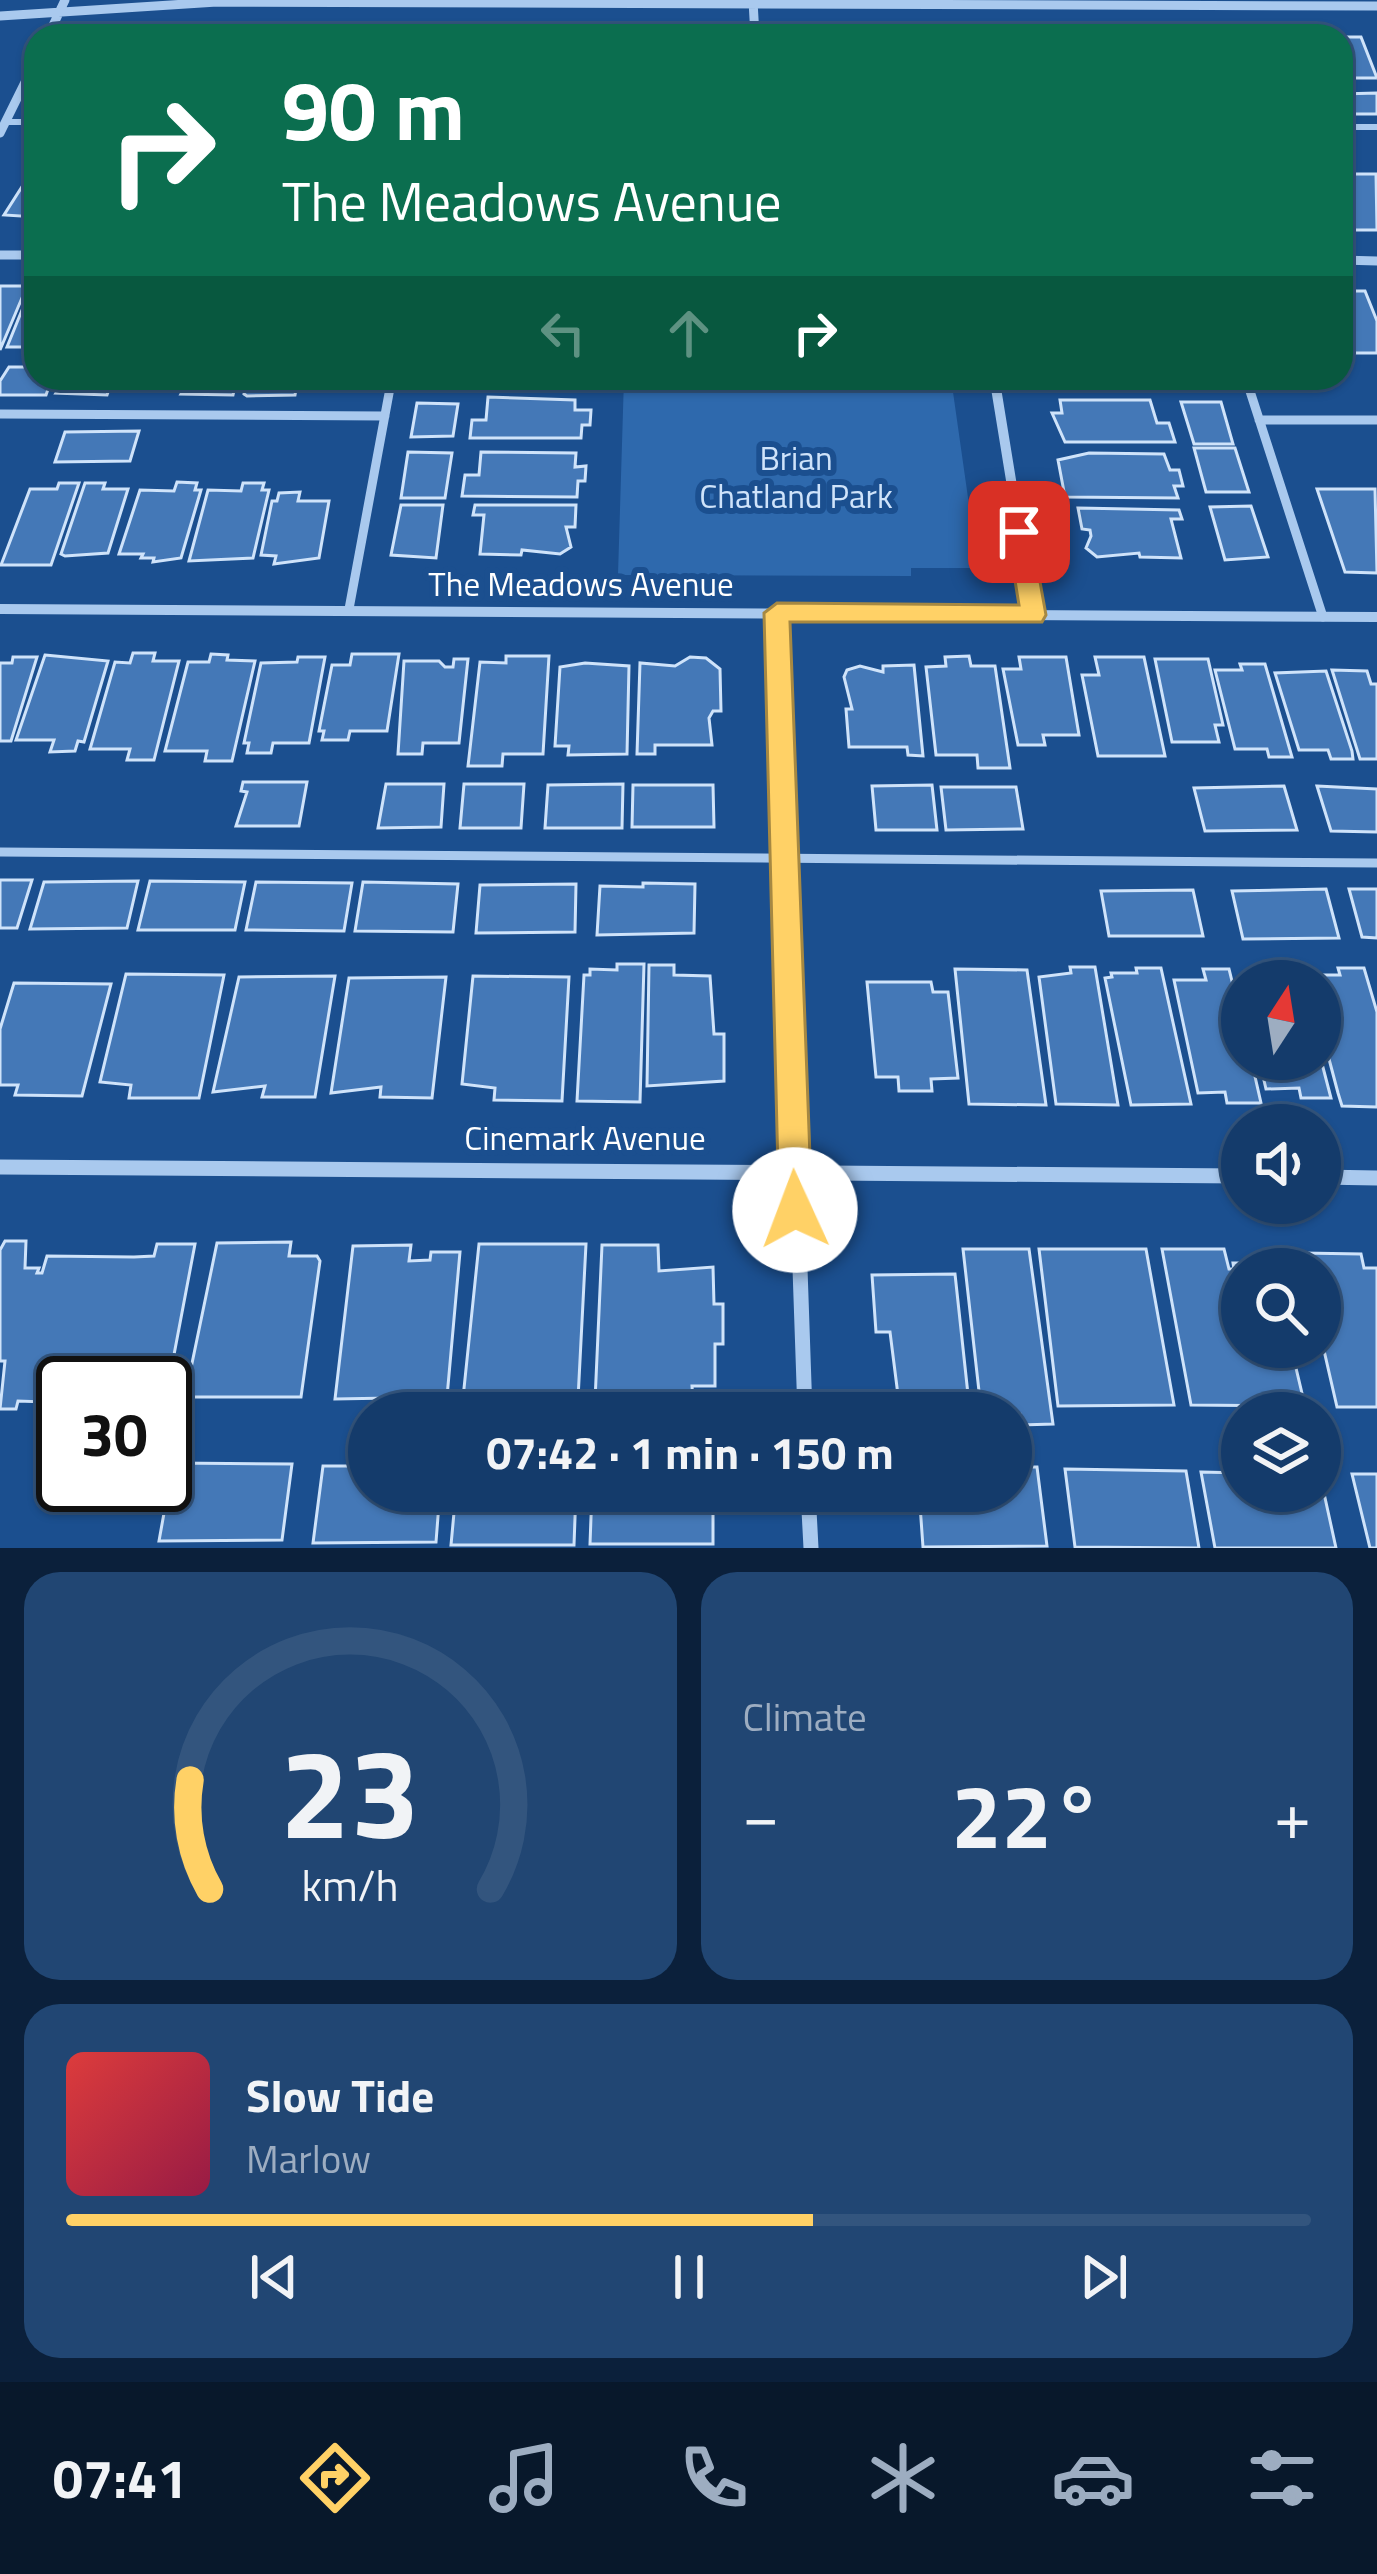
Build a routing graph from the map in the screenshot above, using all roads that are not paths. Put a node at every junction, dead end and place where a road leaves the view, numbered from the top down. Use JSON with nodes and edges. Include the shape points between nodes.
{"nodes":[{"id":1,"x":65,"y":0,"type":"edge"},
{"id":2,"x":753,"y":2,"type":"edge"},
{"id":3,"x":1376,"y":8,"type":"edge"},
{"id":4,"x":60,"y":10,"type":"junction"},
{"id":5,"x":0,"y":16,"type":"edge"},
{"id":6,"x":54,"y":24,"type":"edge"},
{"id":7,"x":24,"y":84,"type":"edge"},
{"id":8,"x":5,"y":122,"type":"junction"},
{"id":9,"x":24,"y":122,"type":"edge"},
{"id":10,"x":0,"y":133,"type":"edge"},
{"id":11,"x":390,"y":390,"type":"edge"},
{"id":12,"x":996,"y":390,"type":"edge"},
{"id":13,"x":1250,"y":390,"type":"edge"},
{"id":14,"x":0,"y":414,"type":"edge"},
{"id":15,"x":385,"y":416,"type":"junction"},
{"id":16,"x":1259,"y":420,"type":"junction"},
{"id":17,"x":1377,"y":420,"type":"edge"},
{"id":18,"x":0,"y":609,"type":"edge"},
{"id":19,"x":349,"y":610,"type":"junction"},
{"id":20,"x":777,"y":613,"type":"junction"},
{"id":21,"x":1033,"y":615,"type":"junction"},
{"id":22,"x":1323,"y":617,"type":"junction"},
{"id":23,"x":1377,"y":617,"type":"edge"},
{"id":24,"x":0,"y":852,"type":"edge"},
{"id":25,"x":786,"y":858,"type":"junction"},
{"id":26,"x":1377,"y":863,"type":"edge"},
{"id":27,"x":0,"y":1167,"type":"edge"},
{"id":28,"x":794,"y":1169,"type":"junction"},
{"id":29,"x":1221,"y":1176,"type":"edge"},
{"id":30,"x":1341,"y":1177,"type":"edge"},
{"id":31,"x":1377,"y":1178,"type":"edge"},
{"id":32,"x":804,"y":1392,"type":"edge"},
{"id":33,"x":809,"y":1512,"type":"edge"},
{"id":34,"x":811,"y":1548,"type":"edge"}],
"edges":[{"from":1,"to":4,"type":"street"},
{"from":2,"to":3,"type":"street"},
{"from":2,"to":4,"type":"street","via":[[218,2]]},
{"from":4,"to":5,"type":"street"},
{"from":4,"to":6,"type":"street"},
{"from":7,"to":8,"type":"street"},
{"from":8,"to":9,"type":"lane"},
{"from":8,"to":10,"type":"street"},
{"from":11,"to":15,"type":"lane"},
{"from":12,"to":21,"type":"street"},
{"from":13,"to":16,"type":"lane"},
{"from":14,"to":15,"type":"lane"},
{"from":15,"to":19,"type":"lane"},
{"from":16,"to":17,"type":"lane"},
{"from":16,"to":22,"type":"lane"},
{"from":18,"to":19,"type":"street","name":"The Meadows Avenue"},
{"from":19,"to":20,"type":"street","name":"The Meadows Avenue"},
{"from":20,"to":21,"type":"street","name":"The Meadows Avenue"},
{"from":20,"to":25,"type":"street"},
{"from":21,"to":22,"type":"street","name":"The Meadows Avenue"},
{"from":22,"to":23,"type":"street","name":"The Meadows Avenue"},
{"from":24,"to":25,"type":"lane"},
{"from":25,"to":26,"type":"lane"},
{"from":25,"to":28,"type":"street"},
{"from":27,"to":28,"type":"street","name":"Cinemark Avenue"},
{"from":28,"to":29,"type":"street","name":"Cinemark Avenue"},
{"from":28,"to":32,"type":"street"},
{"from":30,"to":31,"type":"street"},
{"from":33,"to":34,"type":"street"}]}
